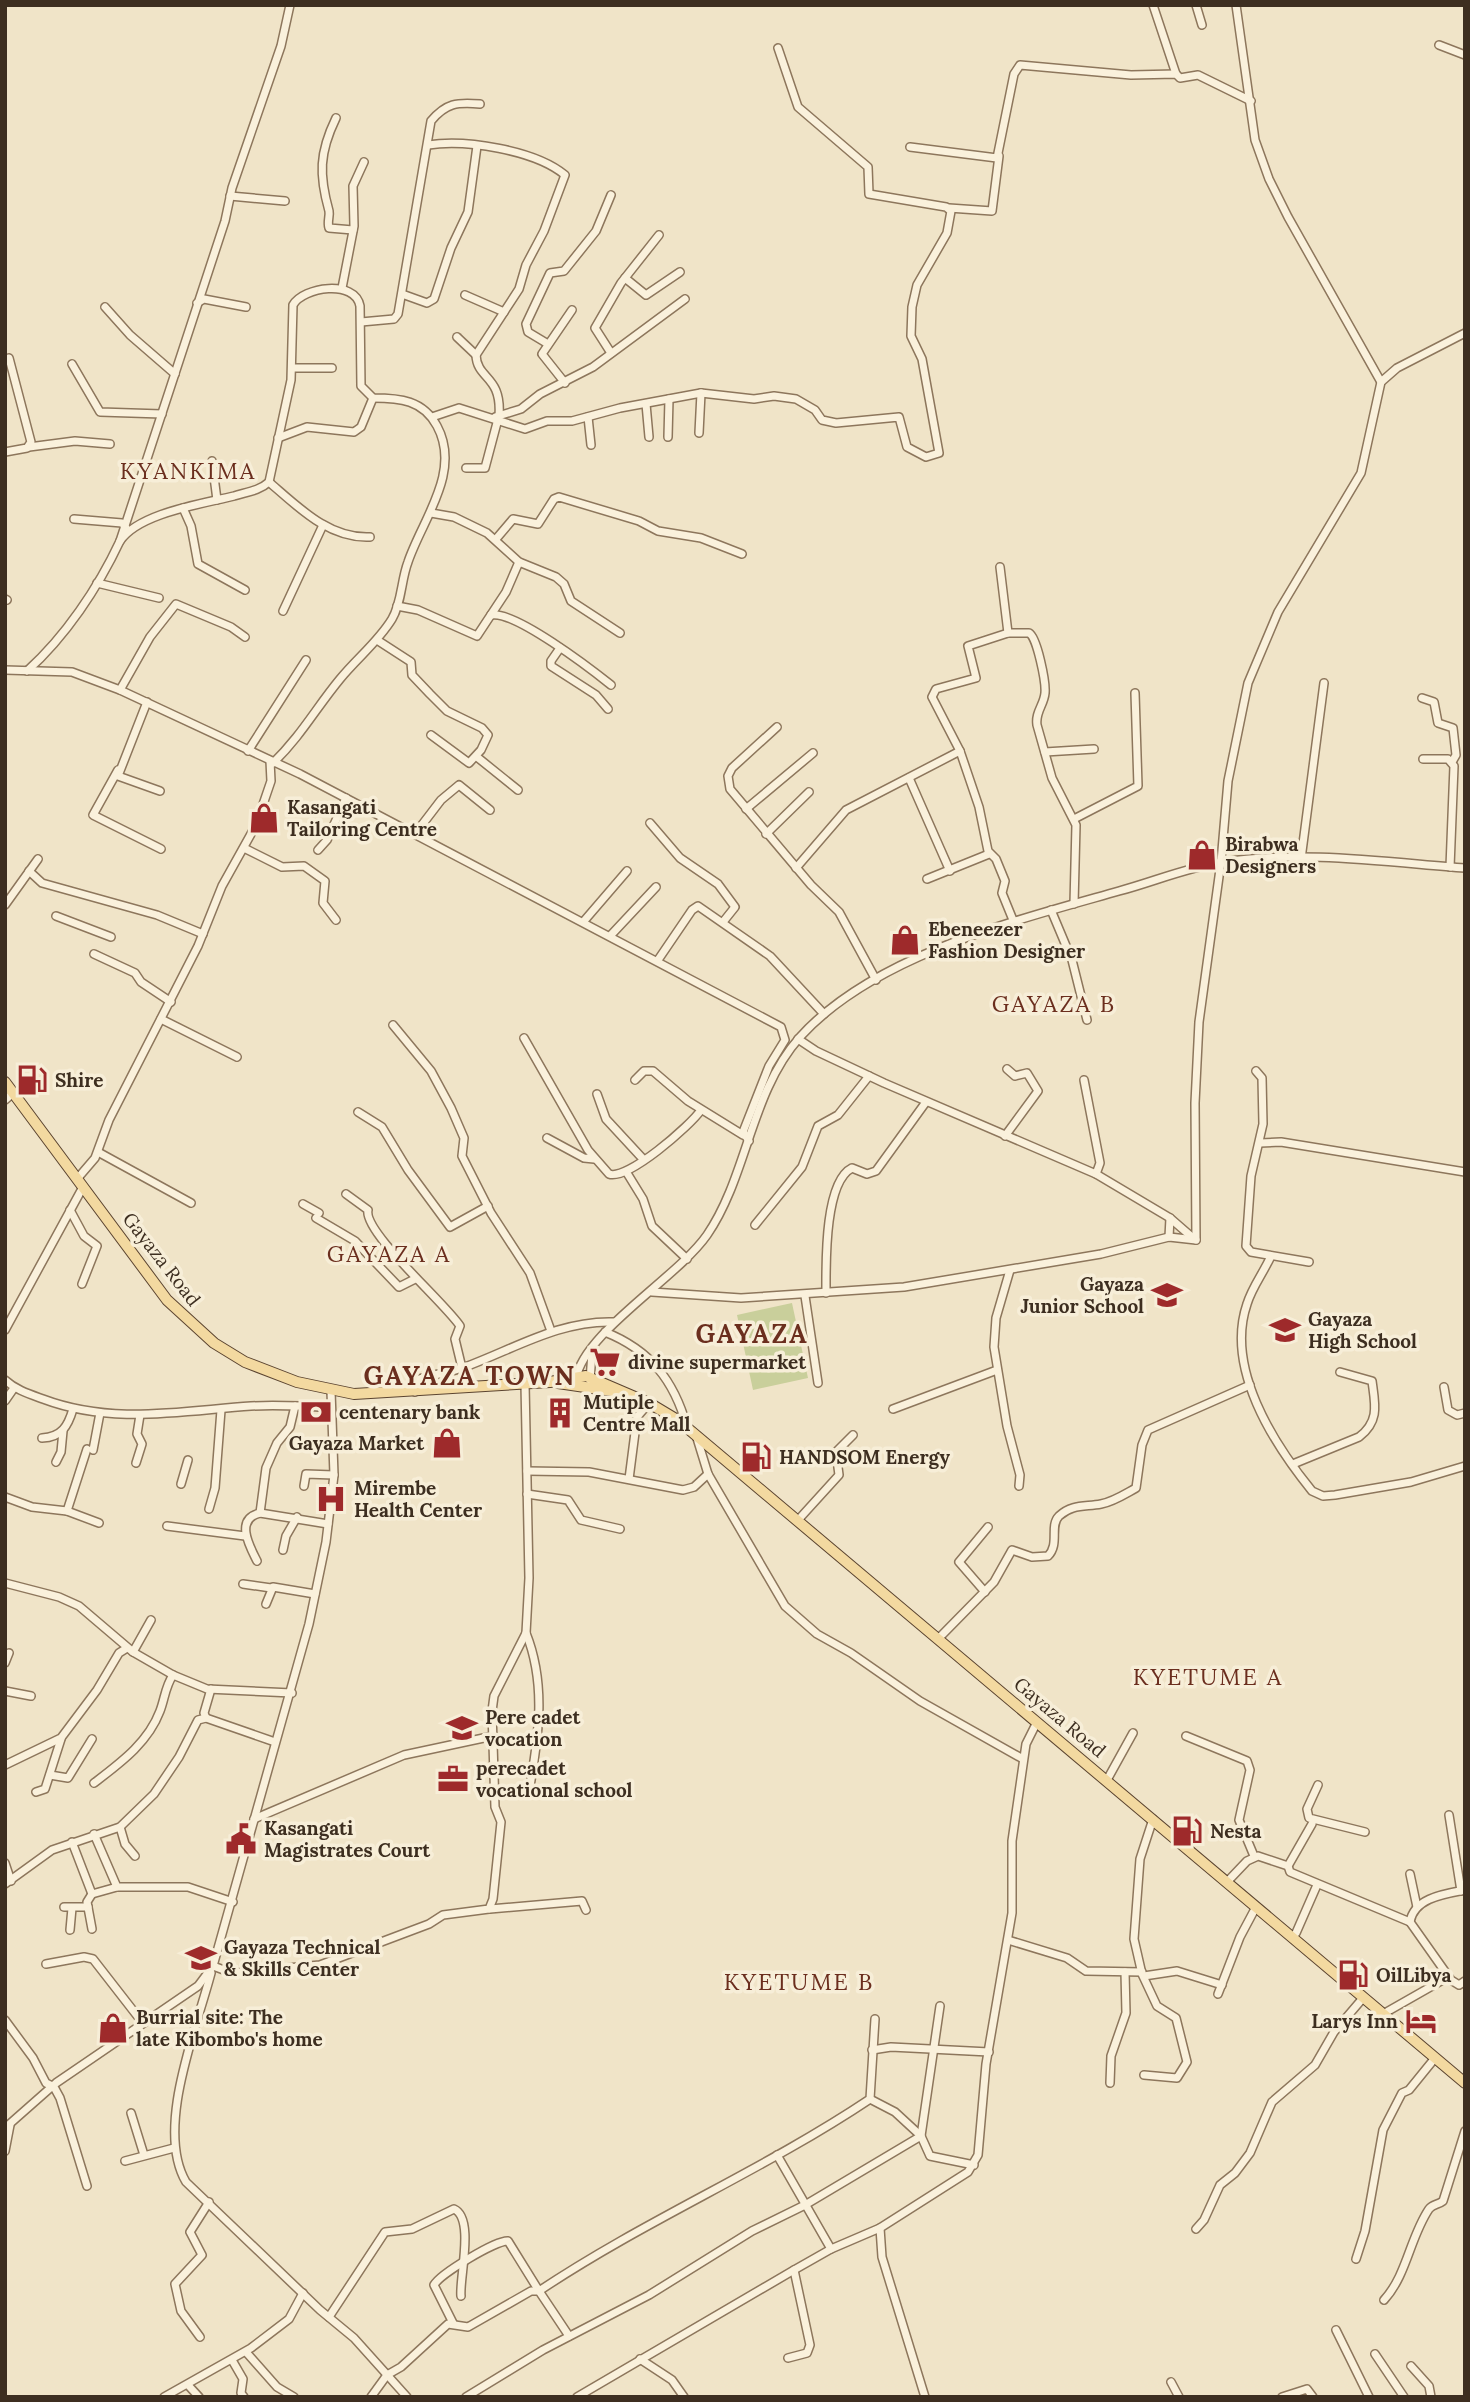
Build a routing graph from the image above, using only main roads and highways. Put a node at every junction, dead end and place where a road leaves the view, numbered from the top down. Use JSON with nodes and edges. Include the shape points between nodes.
{"nodes":[{"id":1,"x":5,"y":1082,"type":"edge"},
{"id":2,"x":9,"y":1096,"type":"edge"},
{"id":3,"x":550,"y":1382,"type":"junction"},
{"id":4,"x":623,"y":1392,"type":"junction"},
{"id":5,"x":1465,"y":2083,"type":"edge"}],
"edges":[{"from":1,"to":2,"type":"main road","name":"Gayaza Road"},
{"from":2,"to":3,"type":"main road","name":"Gayaza Road","via":[[167,1300],[189,1323],[245,1362],[333,1394]]},
{"from":3,"to":4,"type":"main road","name":"Gayaza Road"},
{"from":3,"to":4,"type":"main road","name":"Gayaza Road","via":[[590,1377]]},
{"from":4,"to":5,"type":"main road","name":"Gayaza Road","via":[[649,1402],[691,1431],[799,1519]]}]}
